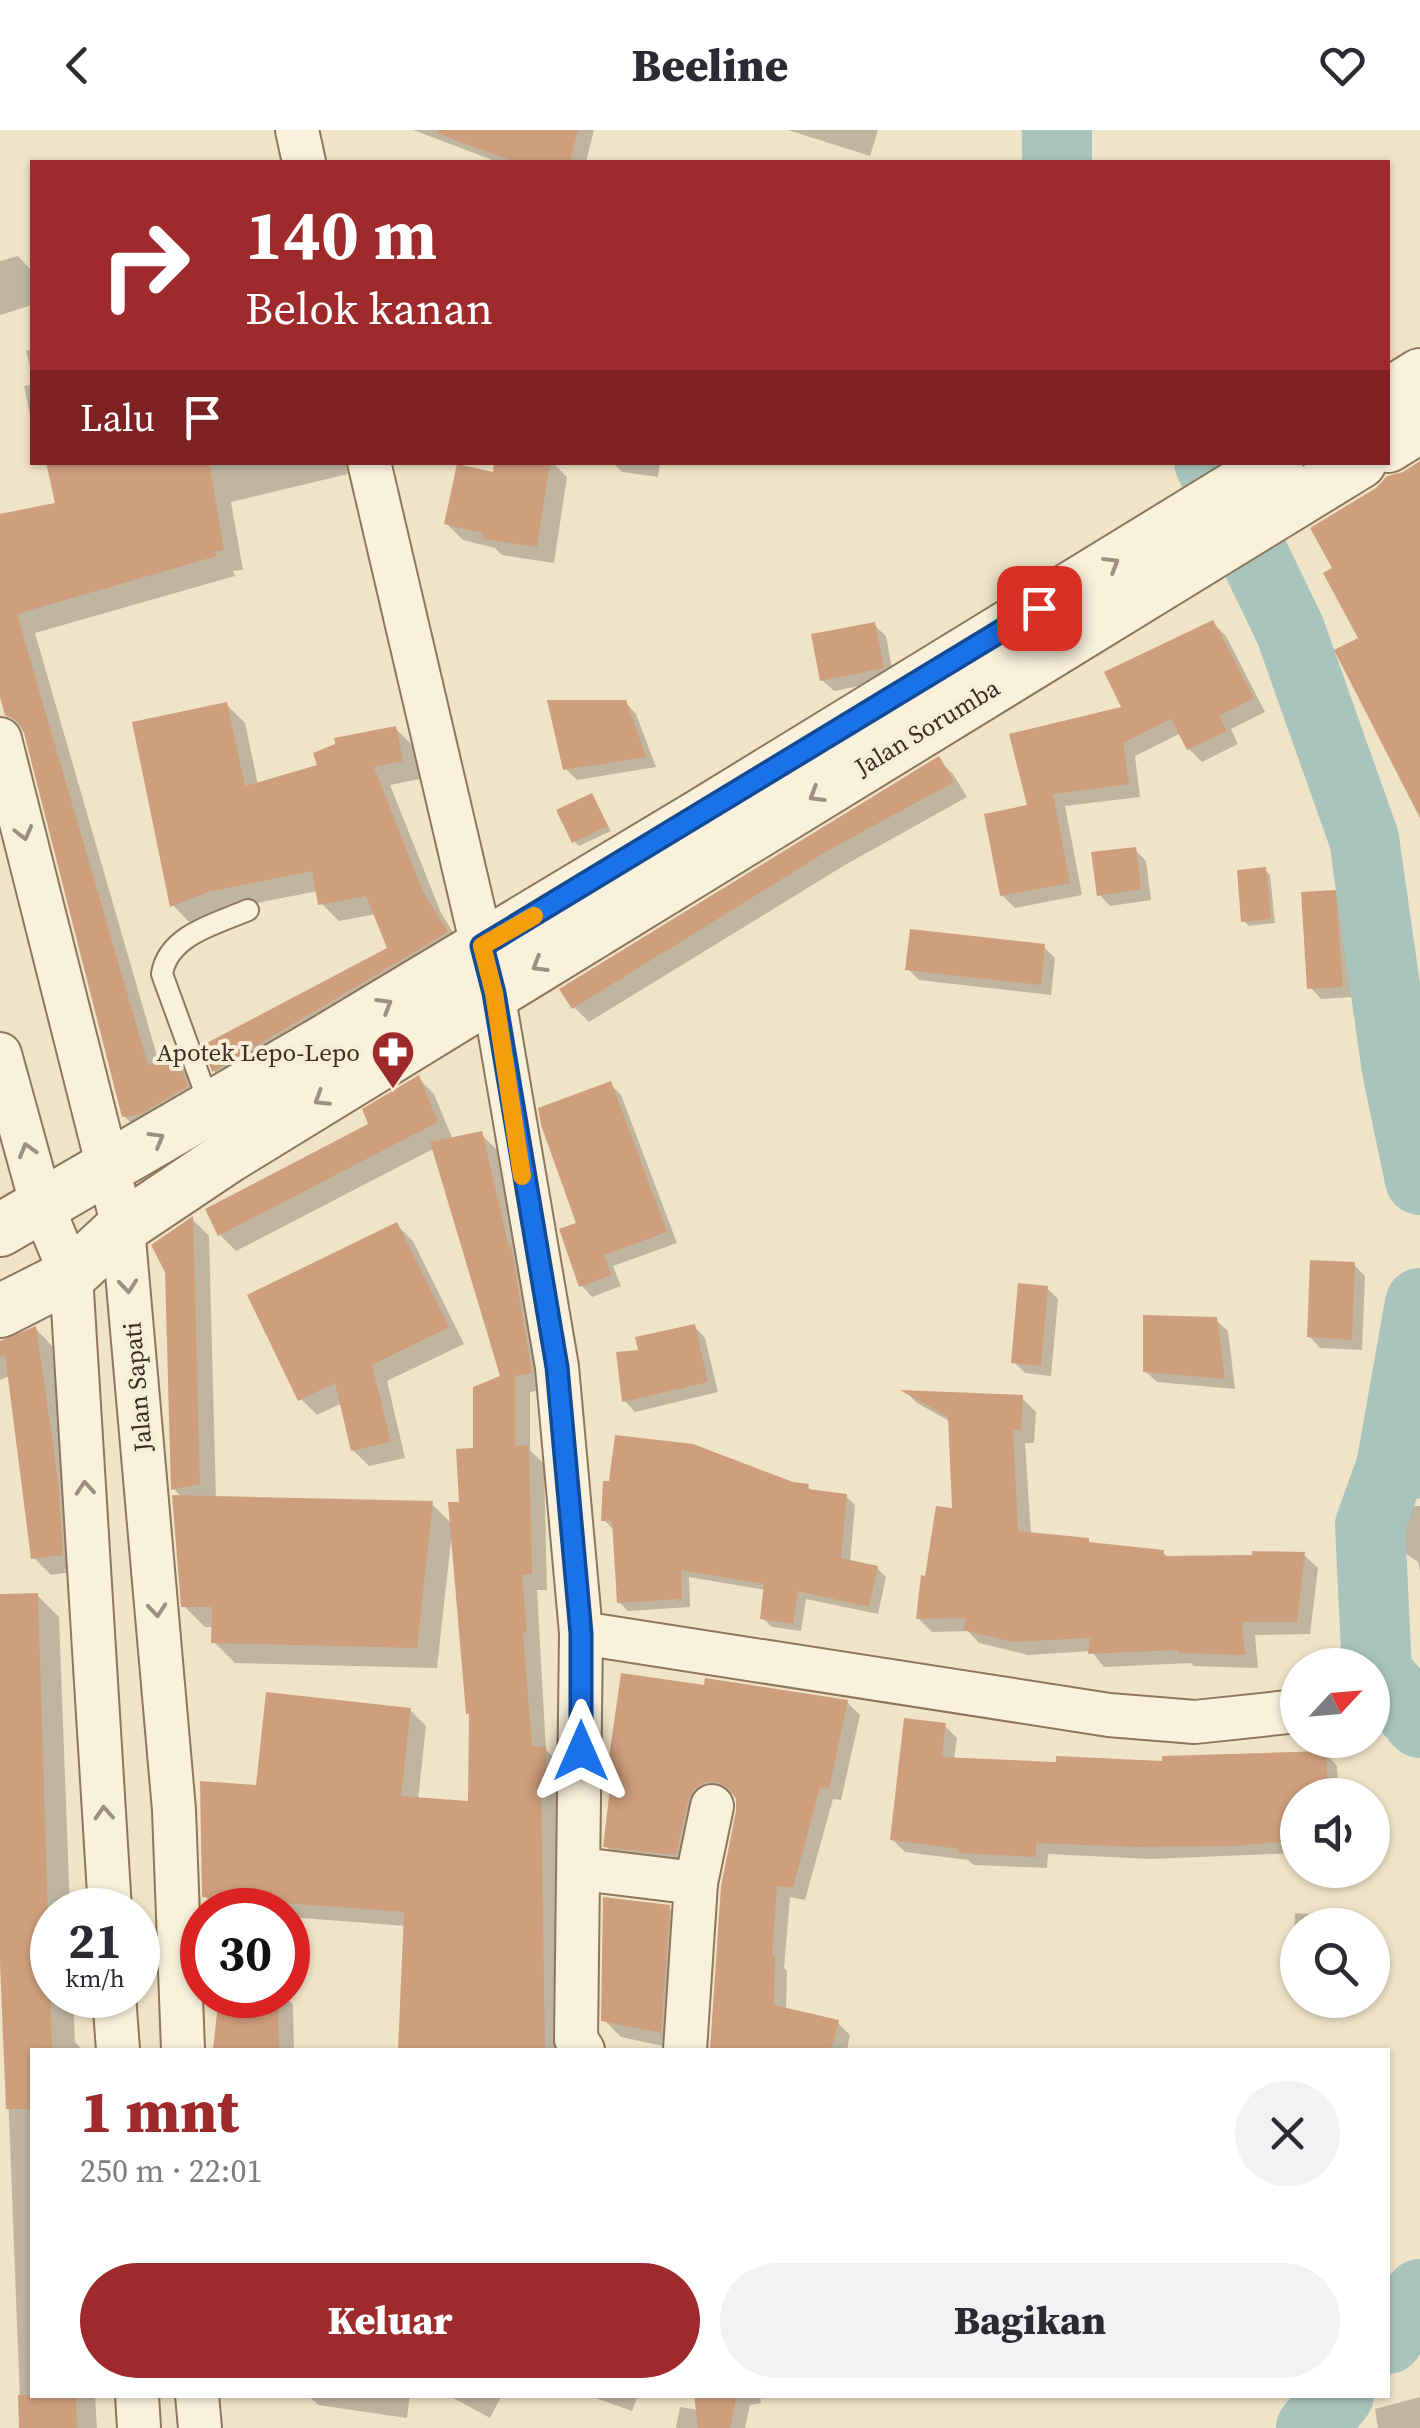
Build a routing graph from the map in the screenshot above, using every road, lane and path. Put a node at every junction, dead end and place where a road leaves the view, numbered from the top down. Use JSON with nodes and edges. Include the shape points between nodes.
{"nodes":[{"id":1,"x":296,"y":130,"type":"edge"},
{"id":2,"x":304,"y":160,"type":"edge"},
{"id":3,"x":1420,"y":375,"type":"edge"},
{"id":4,"x":1390,"y":394,"type":"edge"},
{"id":5,"x":1420,"y":426,"type":"edge"},
{"id":6,"x":1390,"y":445,"type":"edge"},
{"id":7,"x":371,"y":465,"type":"edge"},
{"id":8,"x":1348,"y":465,"type":"edge"},
{"id":9,"x":1268,"y":485,"type":"edge"},
{"id":10,"x":0,"y":739,"type":"edge"},
{"id":11,"x":248,"y":910,"type":"dead end"},
{"id":12,"x":488,"y":970,"type":"junction"},
{"id":13,"x":0,"y":1054,"type":"edge"},
{"id":14,"x":211,"y":1108,"type":"junction"},
{"id":15,"x":108,"y":1167,"type":"junction"},
{"id":16,"x":21,"y":1216,"type":"edge"},
{"id":17,"x":123,"y":1227,"type":"junction"},
{"id":18,"x":72,"y":1275,"type":"junction"},
{"id":19,"x":0,"y":1311,"type":"edge"},
{"id":20,"x":581,"y":1633,"type":"junction"},
{"id":21,"x":1280,"y":1713,"type":"edge"},
{"id":22,"x":712,"y":1806,"type":"dead end"},
{"id":23,"x":581,"y":1868,"type":"junction"},
{"id":24,"x":696,"y":1883,"type":"junction"},
{"id":25,"x":109,"y":1888,"type":"edge"},
{"id":26,"x":116,"y":2018,"type":"edge"},
{"id":27,"x":118,"y":2048,"type":"edge"},
{"id":28,"x":183,"y":2048,"type":"edge"},
{"id":29,"x":581,"y":2048,"type":"edge"},
{"id":30,"x":685,"y":2048,"type":"edge"},
{"id":31,"x":137,"y":2398,"type":"edge"},
{"id":32,"x":197,"y":2398,"type":"edge"},
{"id":33,"x":139,"y":2428,"type":"edge"},
{"id":34,"x":200,"y":2428,"type":"edge"}],
"edges":[{"from":1,"to":2,"type":"street"},
{"from":3,"to":4,"type":"street"},
{"from":5,"to":6,"type":"street"},
{"from":7,"to":12,"type":"street"},
{"from":8,"to":9,"type":"street","name":"Jalan Sorumba"},
{"from":9,"to":12,"type":"street","name":"Jalan Sorumba","via":[[1218,524]]},
{"from":10,"to":15,"type":"street","name":"Jalan Sapati","one_way":true},
{"from":11,"to":14,"type":"lane","via":[[184,938],[164,960],[162,974]]},
{"from":14,"to":12,"type":"street","one_way":true},
{"from":12,"to":17,"type":"street","one_way":true},
{"from":12,"to":20,"type":"street","via":[[557,1367]]},
{"from":16,"to":13,"type":"street","one_way":true},
{"from":15,"to":14,"type":"street","one_way":true},
{"from":15,"to":16,"type":"street"},
{"from":15,"to":17,"type":"street","name":"Jalan Sapati"},
{"from":16,"to":18,"type":"street"},
{"from":17,"to":18,"type":"street"},
{"from":17,"to":28,"type":"street","name":"Jalan Sapati","one_way":true,"via":[[174,1810]]},
{"from":18,"to":19,"type":"street"},
{"from":25,"to":18,"type":"street","one_way":true},
{"from":20,"to":21,"type":"street","via":[[1109,1715],[1195,1722]]},
{"from":20,"to":23,"type":"street"},
{"from":22,"to":24,"type":"street"},
{"from":23,"to":24,"type":"street"},
{"from":23,"to":29,"type":"street"},
{"from":24,"to":30,"type":"street"},
{"from":26,"to":27,"type":"street"},
{"from":31,"to":33,"type":"street"},
{"from":32,"to":34,"type":"street"}]}
